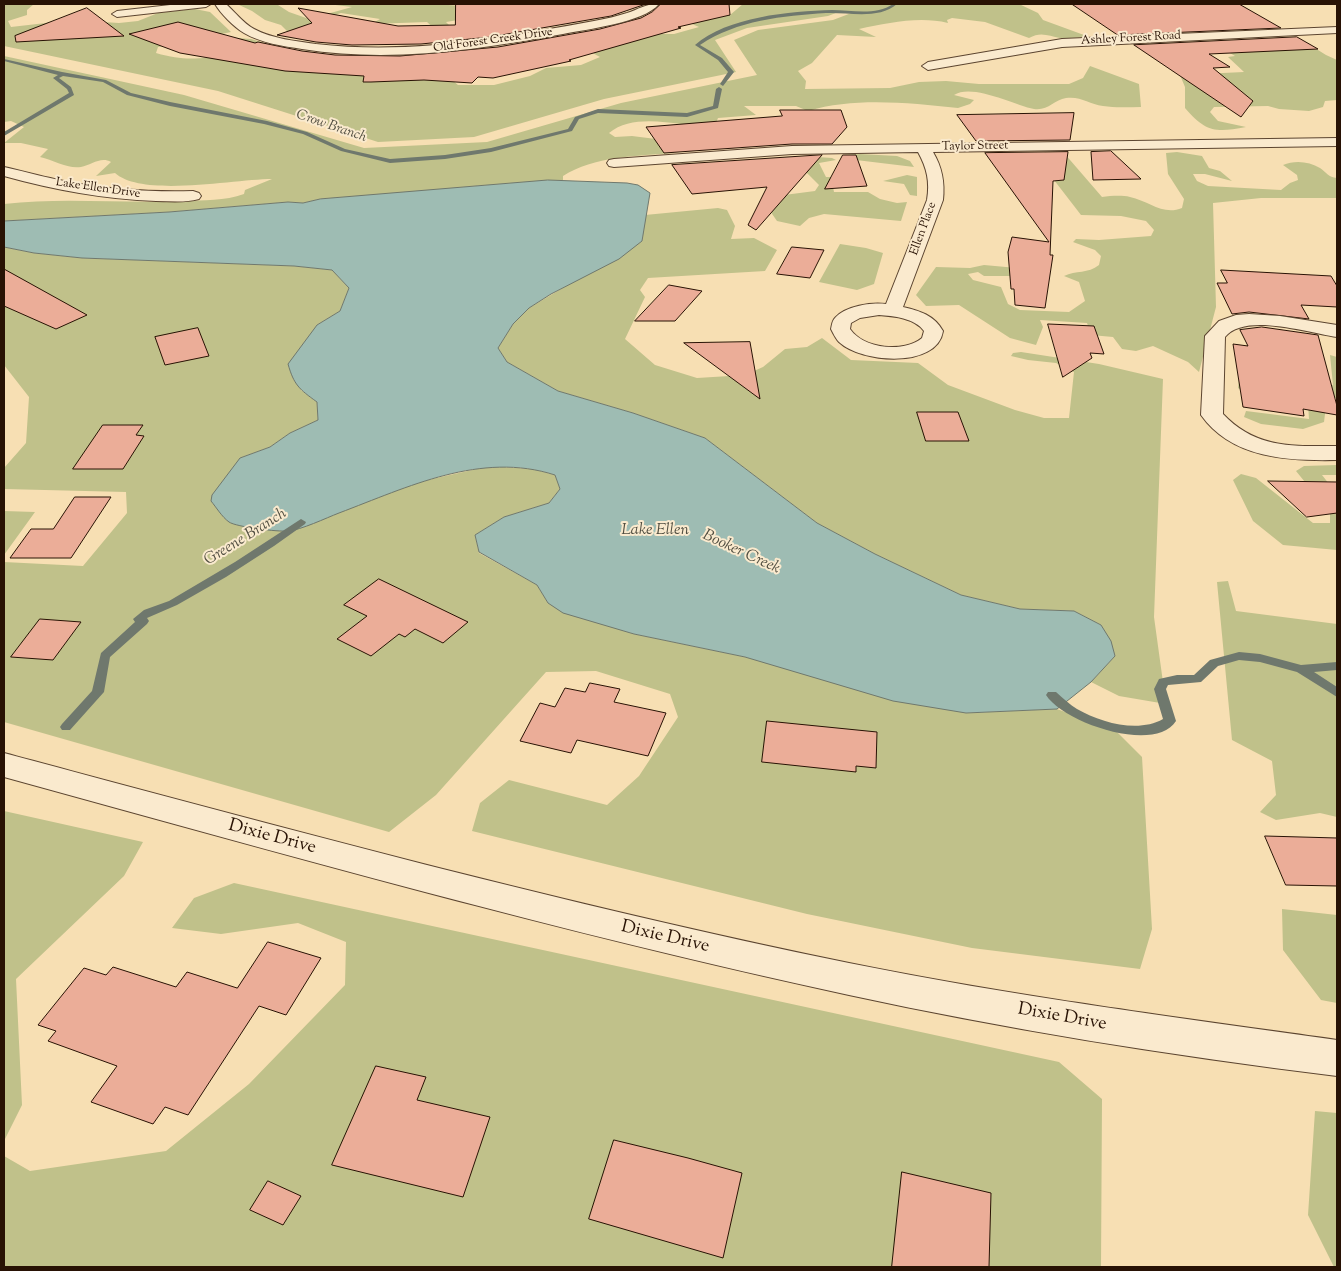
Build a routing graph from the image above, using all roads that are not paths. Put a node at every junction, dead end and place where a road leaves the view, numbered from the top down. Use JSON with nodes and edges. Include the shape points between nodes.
{"nodes":[{"id":1,"x":206,"y":4,"type":"edge"},
{"id":2,"x":220,"y":4,"type":"edge"},
{"id":3,"x":654,"y":4,"type":"edge"},
{"id":4,"x":116,"y":14,"type":"dead end"},
{"id":5,"x":1337,"y":30,"type":"edge"},
{"id":6,"x":928,"y":66,"type":"dead end"},
{"id":7,"x":1337,"y":142,"type":"edge"},
{"id":8,"x":924,"y":149,"type":"junction"},
{"id":9,"x":614,"y":163,"type":"dead end"},
{"id":10,"x":4,"y":172,"type":"edge"},
{"id":11,"x":193,"y":196,"type":"dead end"},
{"id":12,"x":893,"y":310,"type":"dead end"},
{"id":13,"x":1337,"y":331,"type":"edge"},
{"id":14,"x":1337,"y":453,"type":"edge"},
{"id":15,"x":4,"y":765,"type":"edge"},
{"id":16,"x":1337,"y":1058,"type":"edge"}],
"edges":[{"from":1,"to":4,"type":"street"},
{"from":2,"to":3,"type":"street","name":"Old Forest Creek Drive","via":[[249,31],[277,41],[369,52],[458,48],[515,40],[614,20]]},
{"from":5,"to":6,"type":"street","name":"Ashley Forest Road","via":[[1092,40]]},
{"from":7,"to":8,"type":"street","name":"Taylor Street"},
{"from":8,"to":9,"type":"street","name":"Taylor Street","via":[[750,152]]},
{"from":8,"to":12,"type":"street","name":"Ellen Place","via":[[932,162],[938,188]]},
{"from":10,"to":11,"type":"street","name":"Lake Ellen Drive","via":[[128,196]]},
{"from":13,"to":14,"type":"street","via":[[1253,319],[1226,325],[1215,336],[1212,415],[1223,429],[1244,442],[1297,453]]},
{"from":15,"to":16,"type":"street","name":"Dixie Drive","via":[[404,874],[659,937],[852,980],[1077,1022]]}]}
